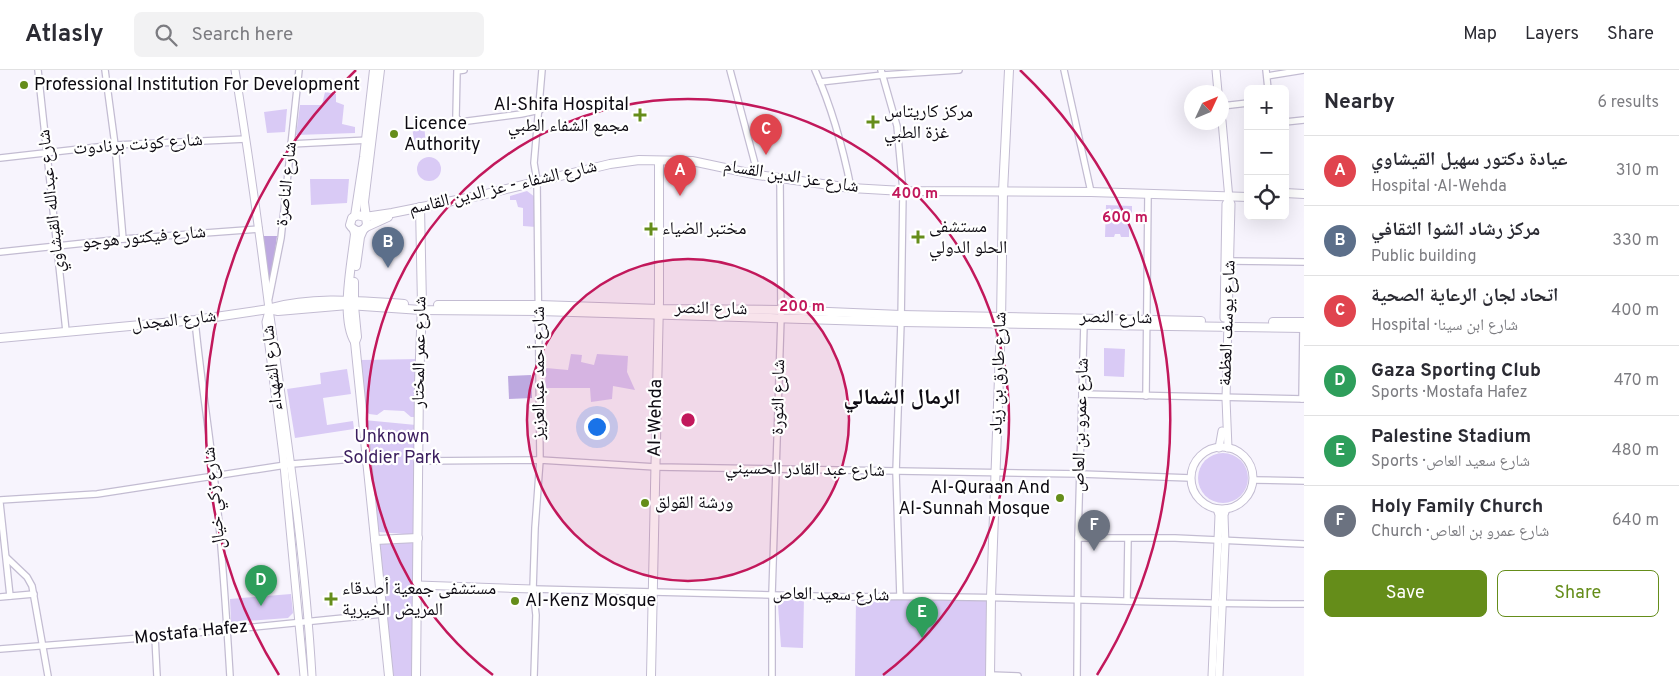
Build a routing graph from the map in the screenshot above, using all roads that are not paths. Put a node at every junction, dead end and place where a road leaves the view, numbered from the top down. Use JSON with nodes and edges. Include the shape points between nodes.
{"nodes":[{"id":1,"x":38,"y":70,"type":"edge"},
{"id":2,"x":106,"y":70,"type":"edge"},
{"id":3,"x":235,"y":70,"type":"edge"},
{"id":4,"x":299,"y":70,"type":"edge"},
{"id":5,"x":374,"y":70,"type":"edge"},
{"id":6,"x":380,"y":70,"type":"edge"},
{"id":7,"x":459,"y":70,"type":"edge"},
{"id":8,"x":542,"y":70,"type":"edge"},
{"id":9,"x":730,"y":70,"type":"edge"},
{"id":10,"x":815,"y":70,"type":"edge"},
{"id":11,"x":959,"y":70,"type":"edge"},
{"id":12,"x":1009,"y":70,"type":"edge"},
{"id":13,"x":1064,"y":70,"type":"edge"},
{"id":14,"x":1216,"y":70,"type":"edge"},
{"id":15,"x":1304,"y":70,"type":"edge"},
{"id":16,"x":882,"y":72,"type":"edge"},
{"id":17,"x":1266,"y":73,"type":"edge"},
{"id":18,"x":820,"y":82,"type":"junction"},
{"id":19,"x":1217,"y":85,"type":"edge"},
{"id":20,"x":1244,"y":103,"type":"edge"},
{"id":21,"x":1229,"y":105,"type":"edge"},
{"id":22,"x":540,"y":110,"type":"junction"},
{"id":23,"x":1304,"y":120,"type":"edge"},
{"id":24,"x":1289,"y":122,"type":"edge"},
{"id":25,"x":1223,"y":130,"type":"edge"},
{"id":26,"x":246,"y":139,"type":"junction"},
{"id":27,"x":369,"y":140,"type":"junction"},
{"id":28,"x":291,"y":144,"type":"junction"},
{"id":29,"x":115,"y":145,"type":"junction"},
{"id":30,"x":47,"y":152,"type":"junction"},
{"id":31,"x":0,"y":158,"type":"edge"},
{"id":32,"x":659,"y":161,"type":"junction"},
{"id":33,"x":610,"y":164,"type":"joint"},
{"id":34,"x":758,"y":174,"type":"junction"},
{"id":35,"x":780,"y":178,"type":"junction"},
{"id":36,"x":537,"y":181,"type":"junction"},
{"id":37,"x":851,"y":188,"type":"junction"},
{"id":38,"x":903,"y":191,"type":"junction"},
{"id":39,"x":1003,"y":192,"type":"junction"},
{"id":40,"x":1091,"y":192,"type":"junction"},
{"id":41,"x":1148,"y":194,"type":"junction"},
{"id":42,"x":1244,"y":194,"type":"edge"},
{"id":43,"x":1289,"y":195,"type":"edge"},
{"id":44,"x":1304,"y":195,"type":"edge"},
{"id":45,"x":1229,"y":197,"type":"junction"},
{"id":46,"x":1244,"y":197,"type":"edge"},
{"id":47,"x":364,"y":202,"type":"junction"},
{"id":48,"x":420,"y":207,"type":"junction"},
{"id":49,"x":394,"y":213,"type":"junction"},
{"id":50,"x":355,"y":216,"type":"junction"},
{"id":51,"x":365,"y":218,"type":"junction"},
{"id":52,"x":259,"y":229,"type":"junction"},
{"id":53,"x":365,"y":229,"type":"junction"},
{"id":54,"x":354,"y":230,"type":"junction"},
{"id":55,"x":123,"y":238,"type":"junction"},
{"id":56,"x":58,"y":246,"type":"junction"},
{"id":57,"x":0,"y":252,"type":"edge"},
{"id":58,"x":1230,"y":261,"type":"junction"},
{"id":59,"x":1304,"y":262,"type":"edge"},
{"id":60,"x":269,"y":298,"type":"junction"},
{"id":61,"x":351,"y":303,"type":"junction"},
{"id":62,"x":421,"y":307,"type":"junction"},
{"id":63,"x":539,"y":308,"type":"junction"},
{"id":64,"x":269,"y":309,"type":"junction"},
{"id":65,"x":658,"y":312,"type":"junction"},
{"id":66,"x":781,"y":314,"type":"junction"},
{"id":67,"x":901,"y":318,"type":"junction"},
{"id":68,"x":1001,"y":319,"type":"junction"},
{"id":69,"x":195,"y":320,"type":"junction"},
{"id":70,"x":1147,"y":322,"type":"junction"},
{"id":71,"x":1084,"y":324,"type":"junction"},
{"id":72,"x":1226,"y":324,"type":"junction"},
{"id":73,"x":1304,"y":326,"type":"edge"},
{"id":74,"x":66,"y":331,"type":"junction"},
{"id":75,"x":0,"y":338,"type":"edge"},
{"id":76,"x":1082,"y":394,"type":"junction"},
{"id":77,"x":1146,"y":396,"type":"junction"},
{"id":78,"x":1224,"y":398,"type":"junction"},
{"id":79,"x":1303,"y":399,"type":"edge"},
{"id":80,"x":1219,"y":448,"type":"junction"},
{"id":81,"x":1228,"y":448,"type":"junction"},
{"id":82,"x":366,"y":458,"type":"junction"},
{"id":83,"x":540,"y":460,"type":"junction"},
{"id":84,"x":419,"y":461,"type":"junction"},
{"id":85,"x":288,"y":464,"type":"junction"},
{"id":86,"x":656,"y":467,"type":"junction"},
{"id":87,"x":777,"y":470,"type":"junction"},
{"id":88,"x":896,"y":472,"type":"junction"},
{"id":89,"x":995,"y":474,"type":"junction"},
{"id":90,"x":1081,"y":474,"type":"junction"},
{"id":91,"x":214,"y":475,"type":"junction"},
{"id":92,"x":1191,"y":478,"type":"junction"},
{"id":93,"x":1253,"y":480,"type":"junction"},
{"id":94,"x":1304,"y":481,"type":"edge"},
{"id":95,"x":0,"y":502,"type":"edge"},
{"id":96,"x":1217,"y":509,"type":"junction"},
{"id":97,"x":1226,"y":509,"type":"junction"},
{"id":98,"x":418,"y":538,"type":"junction"},
{"id":99,"x":1078,"y":538,"type":"junction"},
{"id":100,"x":1128,"y":539,"type":"junction"},
{"id":101,"x":375,"y":540,"type":"junction"},
{"id":102,"x":1221,"y":540,"type":"junction"},
{"id":103,"x":1304,"y":544,"type":"edge"},
{"id":104,"x":7,"y":558,"type":"junction"},
{"id":105,"x":418,"y":586,"type":"junction"},
{"id":106,"x":533,"y":590,"type":"junction"},
{"id":107,"x":654,"y":591,"type":"junction"},
{"id":108,"x":34,"y":594,"type":"junction"},
{"id":109,"x":772,"y":594,"type":"junction"},
{"id":110,"x":10,"y":596,"type":"junction"},
{"id":111,"x":900,"y":596,"type":"junction"},
{"id":112,"x":0,"y":597,"type":"edge"},
{"id":113,"x":991,"y":598,"type":"junction"},
{"id":114,"x":1077,"y":599,"type":"junction"},
{"id":115,"x":1127,"y":601,"type":"junction"},
{"id":116,"x":1218,"y":604,"type":"junction"},
{"id":117,"x":1304,"y":604,"type":"edge"},
{"id":118,"x":383,"y":614,"type":"junction"},
{"id":119,"x":309,"y":622,"type":"junction"},
{"id":120,"x":300,"y":623,"type":"junction"},
{"id":121,"x":227,"y":629,"type":"junction"},
{"id":122,"x":155,"y":637,"type":"junction"},
{"id":123,"x":44,"y":646,"type":"junction"},
{"id":124,"x":0,"y":650,"type":"edge"},
{"id":125,"x":48,"y":676,"type":"edge"},
{"id":126,"x":157,"y":676,"type":"edge"},
{"id":127,"x":230,"y":676,"type":"edge"},
{"id":128,"x":304,"y":676,"type":"edge"},
{"id":129,"x":312,"y":676,"type":"edge"},
{"id":130,"x":389,"y":676,"type":"edge"},
{"id":131,"x":416,"y":676,"type":"edge"},
{"id":132,"x":534,"y":676,"type":"edge"},
{"id":133,"x":651,"y":676,"type":"edge"},
{"id":134,"x":772,"y":676,"type":"edge"},
{"id":135,"x":990,"y":676,"type":"edge"},
{"id":136,"x":1018,"y":676,"type":"edge"},
{"id":137,"x":1077,"y":676,"type":"edge"},
{"id":138,"x":1212,"y":676,"type":"edge"},
{"id":139,"x":1219,"y":676,"type":"edge"}],
"edges":[{"from":1,"to":30,"type":"street","name":"شارع عبدالله القيشاوي"},
{"from":2,"to":29,"type":"street"},
{"from":3,"to":26,"type":"street"},
{"from":4,"to":28,"type":"street","name":"شارع الناصرة"},
{"from":5,"to":27,"type":"main road"},
{"from":6,"to":27,"type":"main road"},
{"from":7,"to":22,"type":"street","via":[[456,117],[460,122]]},
{"from":8,"to":22,"type":"street","name":"شارع أحمد عبدالعزيز"},
{"from":9,"to":34,"type":"street"},
{"from":10,"to":18,"type":"street"},
{"from":11,"to":16,"type":"street"},
{"from":12,"to":39,"type":"main road","name":"شارع طارق بن زياد"},
{"from":13,"to":40,"type":"street"},
{"from":14,"to":19,"type":"street"},
{"from":15,"to":17,"type":"street"},
{"from":16,"to":18,"type":"street"},
{"from":16,"to":38,"type":"street","via":[[897,126]]},
{"from":18,"to":37,"type":"street","via":[[830,106]]},
{"from":20,"to":21,"type":"street"},
{"from":22,"to":36,"type":"street","name":"شارع أحمد عبدالعزيز","via":[[534,163]]},
{"from":23,"to":24,"type":"street"},
{"from":25,"to":45,"type":"street","name":"شارع يوسف العظمة"},
{"from":26,"to":29,"type":"street","name":"شارع كونت برنادوت"},
{"from":26,"to":52,"type":"street"},
{"from":27,"to":28,"type":"street"},
{"from":27,"to":47,"type":"main road"},
{"from":27,"to":50,"type":"main road"},
{"from":28,"to":60,"type":"street","name":"شارع الناصرة","via":[[281,238]]},
{"from":29,"to":30,"type":"street","name":"شارع كونت برنادوت"},
{"from":29,"to":55,"type":"street"},
{"from":30,"to":31,"type":"street","name":"شارع كونت برنادوت"},
{"from":30,"to":56,"type":"street","name":"شارع عبدالله القيشاوي"},
{"from":32,"to":33,"type":"main road","name":"شارع عز الدين القسام"},
{"from":32,"to":34,"type":"main road","name":"شارع عز الدين القسام","via":[[692,161]]},
{"from":32,"to":65,"type":"main road","name":"Al-Wehda"},
{"from":33,"to":36,"type":"main road","name":"شارع الشفاء - عز الدين القاسم"},
{"from":34,"to":35,"type":"main road","name":"شارع عز الدين القسام"},
{"from":35,"to":37,"type":"main road","name":"شارع عز الدين القسام"},
{"from":35,"to":66,"type":"street","name":"شارع الثورة"},
{"from":36,"to":48,"type":"main road","name":"شارع الشفاء - عز الدين القاسم"},
{"from":36,"to":63,"type":"street","name":"شارع أحمد عبدالعزيز"},
{"from":37,"to":38,"type":"main road","name":"شارع عز الدين القسام"},
{"from":38,"to":39,"type":"main road","name":"شارع عز الدين القسام"},
{"from":38,"to":67,"type":"street"},
{"from":39,"to":40,"type":"main road","name":"شارع عز الدين القسام"},
{"from":39,"to":68,"type":"main road","name":"شارع طارق بن زياد"},
{"from":40,"to":41,"type":"main road","name":"شارع عز الدين القسام"},
{"from":41,"to":45,"type":"main road","name":"شارع عز الدين القسام"},
{"from":41,"to":70,"type":"street"},
{"from":42,"to":45,"type":"main road","name":"شارع عز الدين القسام"},
{"from":43,"to":44,"type":"main road"},
{"from":45,"to":46,"type":"main road","name":"شارع عز الدين القسام"},
{"from":45,"to":58,"type":"street","name":"شارع يوسف العظمة"},
{"from":45,"to":72,"type":"street","name":"شارع يوسف العظمة","via":[[1226,204]]},
{"from":47,"to":49,"type":"main road","via":[[380,214]]},
{"from":47,"to":51,"type":"main road"},
{"from":48,"to":49,"type":"main road","name":"شارع الشفاء - عز الدين القاسم"},
{"from":48,"to":62,"type":"main road","name":"شارع عمر المختار"},
{"from":49,"to":51,"type":"main road"},
{"from":49,"to":53,"type":"main road"},
{"from":50,"to":51,"type":"main road"},
{"from":50,"to":54,"type":"main road","via":[[350,222]]},
{"from":51,"to":53,"type":"main road"},
{"from":52,"to":55,"type":"street","name":"شارع فيكتور هوجو"},
{"from":52,"to":60,"type":"street"},
{"from":53,"to":54,"type":"main road"},
{"from":53,"to":61,"type":"main road","via":[[360,241]]},
{"from":54,"to":61,"type":"main road"},
{"from":55,"to":56,"type":"street","name":"شارع فيكتور هوجو"},
{"from":56,"to":57,"type":"street","name":"شارع فيكتور هوجو"},
{"from":56,"to":74,"type":"street","name":"شارع عبدالله القيشاوي"},
{"from":58,"to":59,"type":"street"},
{"from":58,"to":72,"type":"street","name":"شارع يوسف العظمة"},
{"from":60,"to":64,"type":"street","name":"شارع الشهداء"},
{"from":61,"to":62,"type":"main road","name":"شارع النصر"},
{"from":61,"to":64,"type":"main road","name":"شارع المجدل","via":[[278,311]]},
{"from":61,"to":82,"type":"main road","via":[[351,335]]},
{"from":62,"to":63,"type":"main road","name":"شارع النصر"},
{"from":62,"to":84,"type":"main road","name":"شارع عمر المختار"},
{"from":63,"to":65,"type":"main road","name":"شارع النصر"},
{"from":63,"to":83,"type":"street","name":"شارع أحمد عبدالعزيز"},
{"from":64,"to":69,"type":"main road","name":"شارع المجدل"},
{"from":64,"to":85,"type":"street","name":"شارع الشهداء","via":[[266,322]]},
{"from":65,"to":66,"type":"main road","name":"شارع النصر"},
{"from":65,"to":86,"type":"main road","name":"Al-Wehda"},
{"from":66,"to":67,"type":"main road","name":"شارع النصر"},
{"from":66,"to":87,"type":"street","name":"شارع الثورة"},
{"from":67,"to":68,"type":"main road","name":"شارع النصر"},
{"from":67,"to":88,"type":"street"},
{"from":68,"to":70,"type":"main road","name":"شارع النصر"},
{"from":68,"to":71,"type":"main road","name":"شارع النصر"},
{"from":68,"to":89,"type":"main road","name":"شارع طارق بن زياد"},
{"from":69,"to":74,"type":"main road","name":"شارع المجدل"},
{"from":69,"to":91,"type":"street","name":"شارع زكي خيال"},
{"from":70,"to":71,"type":"main road","name":"شارع النصر"},
{"from":70,"to":72,"type":"main road","name":"شارع النصر"},
{"from":70,"to":77,"type":"street"},
{"from":71,"to":76,"type":"street","name":"شارع عمرو بن العاص"},
{"from":72,"to":73,"type":"main road","name":"شارع النصر"},
{"from":72,"to":78,"type":"street","name":"شارع يوسف العظمة"},
{"from":73,"to":79,"type":"street"},
{"from":74,"to":75,"type":"main road","name":"شارع المجدل"},
{"from":76,"to":77,"type":"street"},
{"from":76,"to":90,"type":"street","name":"شارع عمرو بن العاص"},
{"from":77,"to":78,"type":"street"},
{"from":78,"to":79,"type":"street"},
{"from":78,"to":80,"type":"street","name":"شارع يوسف العظمة"},
{"from":78,"to":81,"type":"street","name":"شارع يوسف العظمة"},
{"from":80,"to":81,"type":"street"},
{"from":80,"to":92,"type":"street","via":[[1200,457],[1194,464]]},
{"from":81,"to":93,"type":"street","via":[[1247,461]]},
{"from":82,"to":85,"type":"street"},
{"from":82,"to":101,"type":"main road"},
{"from":83,"to":84,"type":"street","name":"شارع عبد القادر الحسيني"},
{"from":83,"to":86,"type":"street","name":"شارع عبد القادر الحسيني"},
{"from":83,"to":106,"type":"street","name":"شارع أحمد عبدالعزيز"},
{"from":84,"to":98,"type":"main road","name":"شارع عمر المختار"},
{"from":85,"to":91,"type":"street"},
{"from":85,"to":119,"type":"street","name":"شارع الشهداء"},
{"from":85,"to":120,"type":"street","name":"شارع الشهداء"},
{"from":86,"to":87,"type":"street","name":"شارع عبد القادر الحسيني"},
{"from":86,"to":107,"type":"main road","name":"Al-Wehda"},
{"from":87,"to":88,"type":"street","name":"شارع عبد القادر الحسيني"},
{"from":87,"to":109,"type":"street","name":"شارع الثورة"},
{"from":88,"to":89,"type":"street","name":"شارع عبد القادر الحسيني"},
{"from":88,"to":111,"type":"street"},
{"from":89,"to":90,"type":"street","name":"شارع عبد القادر الحسيني"},
{"from":89,"to":113,"type":"main road","name":"شارع طارق بن زياد"},
{"from":90,"to":92,"type":"street","name":"شارع عبد القادر الحسيني"},
{"from":90,"to":99,"type":"street","name":"شارع عمرو بن العاص"},
{"from":91,"to":95,"type":"street","via":[[97,494]]},
{"from":91,"to":121,"type":"street","name":"شارع زكي خيال"},
{"from":92,"to":96,"type":"street","via":[[1198,498]]},
{"from":93,"to":94,"type":"street"},
{"from":93,"to":97,"type":"street","via":[[1245,500]]},
{"from":95,"to":104,"type":"street"},
{"from":96,"to":97,"type":"street"},
{"from":96,"to":102,"type":"street"},
{"from":97,"to":102,"type":"street"},
{"from":98,"to":101,"type":"main road"},
{"from":98,"to":105,"type":"main road","name":"شارع عمر المختار"},
{"from":99,"to":100,"type":"street"},
{"from":99,"to":114,"type":"street","name":"شارع عمرو بن العاص"},
{"from":100,"to":102,"type":"street"},
{"from":100,"to":115,"type":"street"},
{"from":101,"to":118,"type":"main road"},
{"from":102,"to":103,"type":"street"},
{"from":102,"to":116,"type":"street"},
{"from":104,"to":108,"type":"street","via":[[28,577]]},
{"from":104,"to":110,"type":"street"},
{"from":105,"to":106,"type":"street","name":"شارع سعيد العاص"},
{"from":105,"to":131,"type":"main road","name":"شارع عمر المختار"},
{"from":106,"to":107,"type":"street","name":"شارع سعيد العاص"},
{"from":106,"to":132,"type":"street","name":"شارع أحمد عبدالعزيز","via":[[536,615]]},
{"from":107,"to":109,"type":"street","name":"شارع سعيد العاص"},
{"from":107,"to":133,"type":"main road","name":"Al-Wehda"},
{"from":108,"to":110,"type":"street"},
{"from":108,"to":123,"type":"street"},
{"from":109,"to":111,"type":"street","name":"شارع سعيد العاص"},
{"from":109,"to":134,"type":"street","name":"شارع الثورة"},
{"from":110,"to":112,"type":"street"},
{"from":111,"to":113,"type":"street","name":"شارع سعيد العاص"},
{"from":113,"to":114,"type":"street","name":"شارع سعيد العاص"},
{"from":113,"to":135,"type":"main road","name":"شارع طارق بن زياد"},
{"from":114,"to":115,"type":"street","name":"شارع سعيد العاص"},
{"from":114,"to":137,"type":"street","name":"شارع عمرو بن العاص"},
{"from":115,"to":116,"type":"street","name":"شارع سعيد العاص"},
{"from":116,"to":117,"type":"street","name":"شارع سعيد العاص"},
{"from":116,"to":138,"type":"street"},
{"from":116,"to":139,"type":"street"},
{"from":118,"to":119,"type":"street","name":"Mostafa Hafez"},
{"from":118,"to":130,"type":"main road"},
{"from":119,"to":120,"type":"street","name":"Mostafa Hafez"},
{"from":119,"to":129,"type":"street","name":"شارع الشهداء"},
{"from":120,"to":121,"type":"street","name":"Mostafa Hafez"},
{"from":120,"to":128,"type":"street","name":"شارع الشهداء"},
{"from":121,"to":122,"type":"street","name":"Mostafa Hafez"},
{"from":121,"to":127,"type":"street","name":"شارع زكي خيال"},
{"from":122,"to":123,"type":"street","name":"Mostafa Hafez"},
{"from":122,"to":126,"type":"street"},
{"from":123,"to":124,"type":"street","name":"Mostafa Hafez"},
{"from":123,"to":125,"type":"street"},
{"from":135,"to":136,"type":"street"}]}
